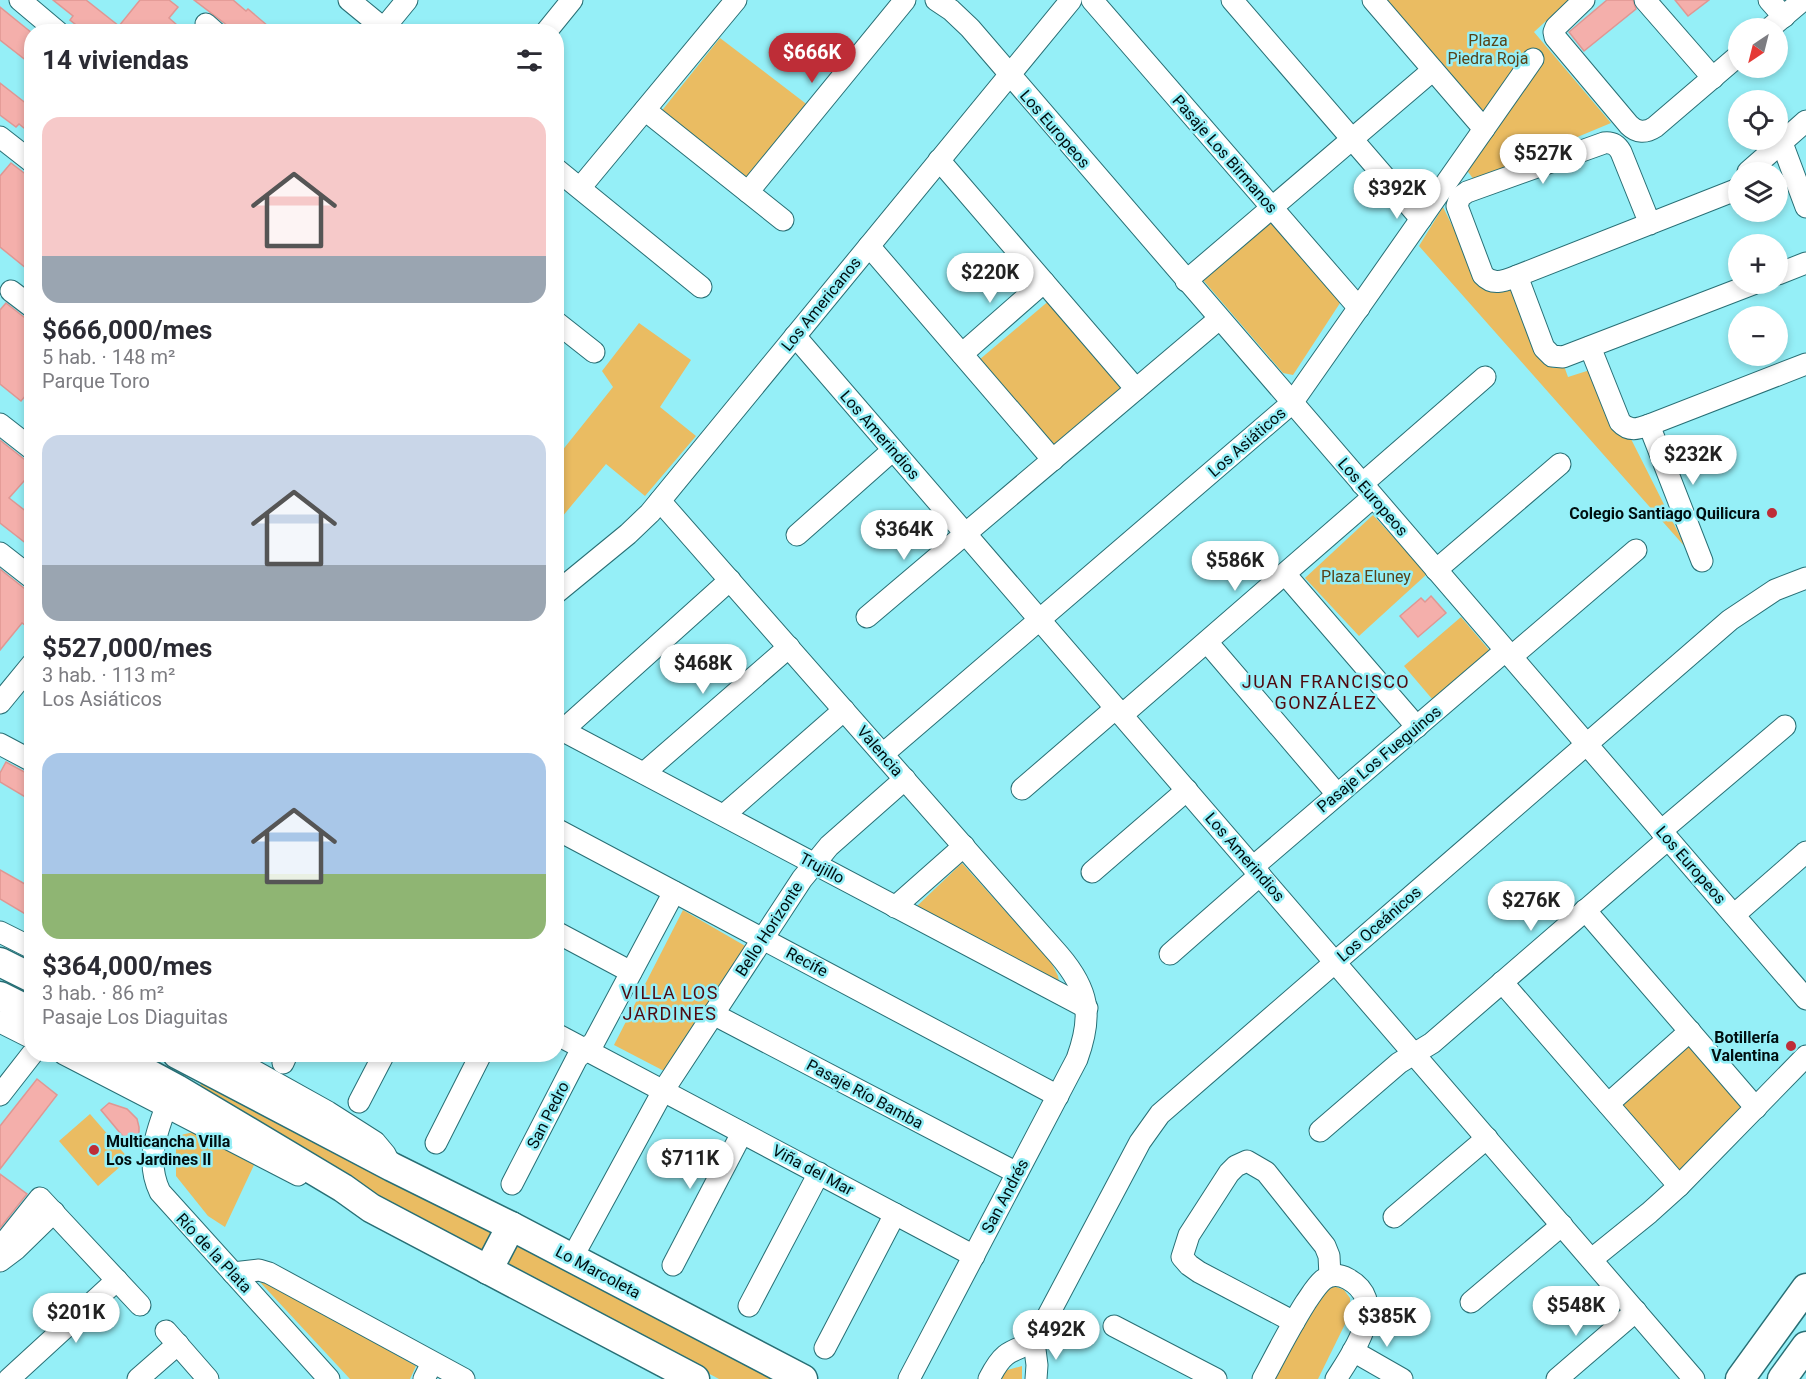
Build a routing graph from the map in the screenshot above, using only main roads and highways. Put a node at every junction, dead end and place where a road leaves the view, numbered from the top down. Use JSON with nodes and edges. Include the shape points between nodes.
{"nodes":[{"id":1,"x":0,"y":962,"type":"edge"},
{"id":2,"x":24,"y":974,"type":"edge"},
{"id":3,"x":0,"y":996,"type":"edge"},
{"id":4,"x":24,"y":1008,"type":"edge"},
{"id":5,"x":127,"y":1062,"type":"edge"},
{"id":6,"x":192,"y":1062,"type":"edge"},
{"id":7,"x":392,"y":1167,"type":"junction"},
{"id":8,"x":371,"y":1208,"type":"junction"},
{"id":9,"x":511,"y":1226,"type":"junction"},
{"id":10,"x":488,"y":1270,"type":"junction"},
{"id":11,"x":1806,"y":1288,"type":"edge"},
{"id":12,"x":1769,"y":1339,"type":"junction"},
{"id":13,"x":1795,"y":1361,"type":"edge"},
{"id":14,"x":695,"y":1379,"type":"edge"},
{"id":15,"x":803,"y":1379,"type":"edge"},
{"id":16,"x":1740,"y":1379,"type":"edge"}],
"edges":[{"from":1,"to":2,"type":"main road"},
{"from":3,"to":4,"type":"main road"},
{"from":5,"to":8,"type":"main road"},
{"from":6,"to":7,"type":"main road","name":"Lo Marcoleta"},
{"from":7,"to":8,"type":"main road"},
{"from":7,"to":9,"type":"main road","name":"Lo Marcoleta"},
{"from":8,"to":10,"type":"main road"},
{"from":9,"to":10,"type":"main road"},
{"from":9,"to":15,"type":"main road","name":"Lo Marcoleta"},
{"from":10,"to":14,"type":"main road"},
{"from":11,"to":12,"type":"main road"},
{"from":12,"to":13,"type":"main road","via":[[1786,1342],[1795,1352]]},
{"from":12,"to":16,"type":"main road"}]}
